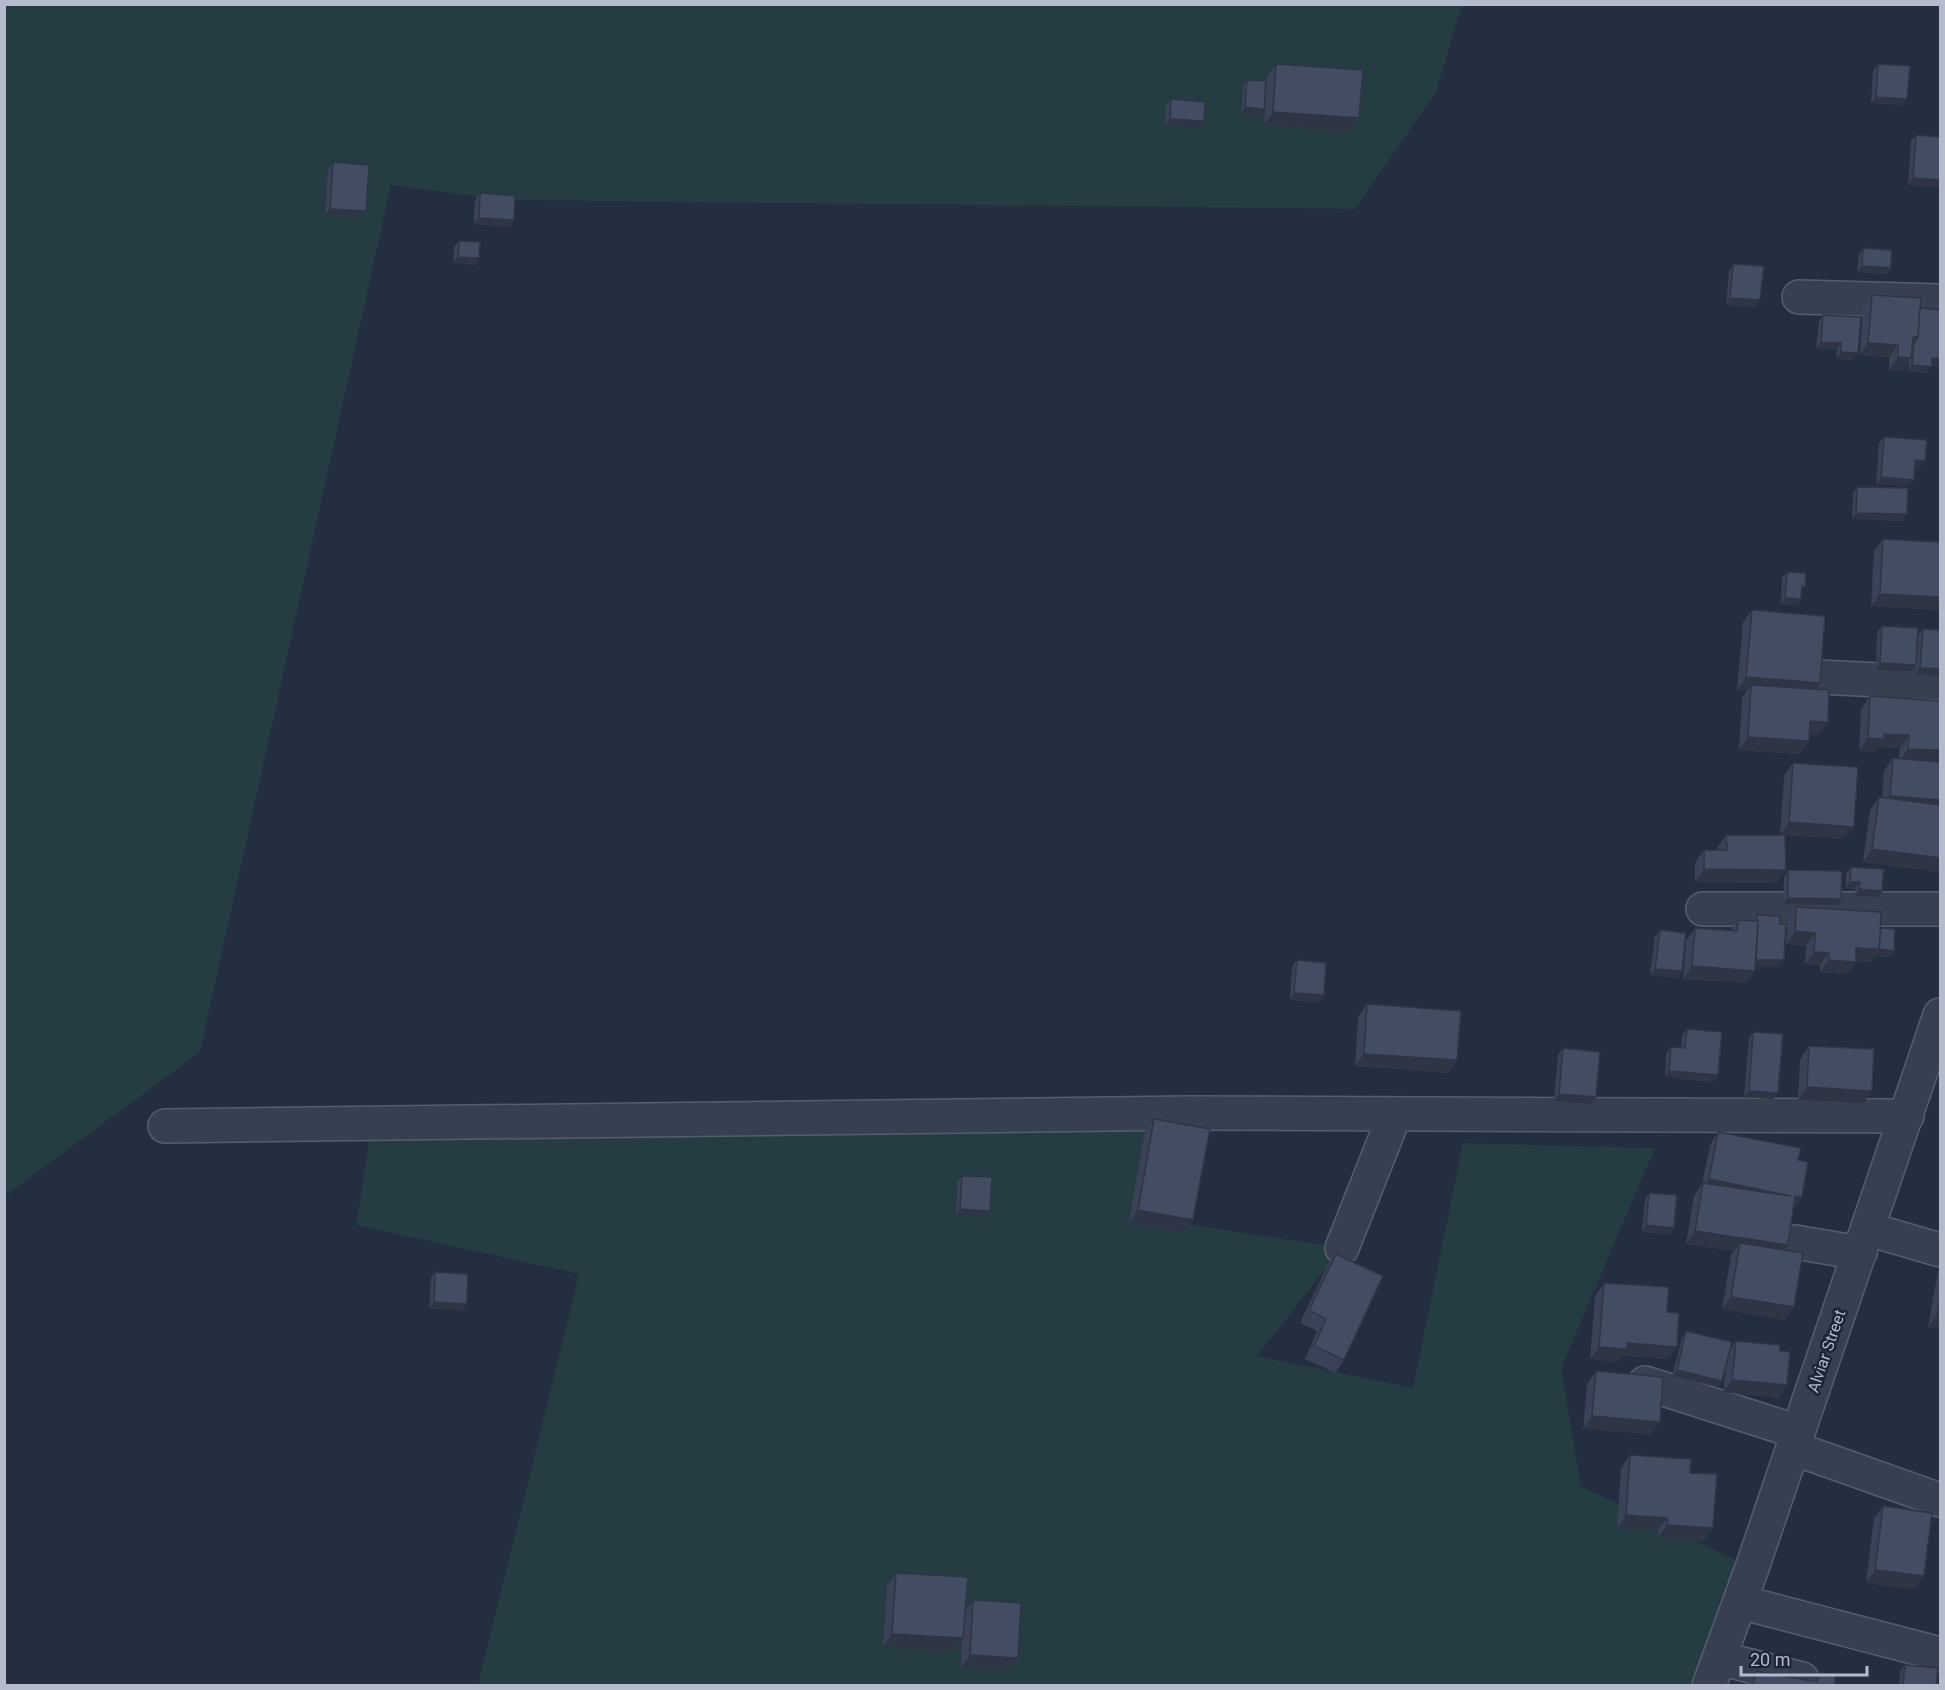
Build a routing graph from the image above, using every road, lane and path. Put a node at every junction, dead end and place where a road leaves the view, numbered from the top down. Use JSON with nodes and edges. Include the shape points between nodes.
{"nodes":[{"id":1,"x":1799,"y":297,"type":"dead end"},
{"id":2,"x":1941,"y":301,"type":"edge"},
{"id":3,"x":1820,"y":677,"type":"edge"},
{"id":4,"x":1941,"y":683,"type":"edge"},
{"id":5,"x":1703,"y":909,"type":"dead end"},
{"id":6,"x":1941,"y":909,"type":"edge"},
{"id":7,"x":1941,"y":1015,"type":"edge"},
{"id":8,"x":1395,"y":1114,"type":"junction"},
{"id":9,"x":1906,"y":1116,"type":"junction"},
{"id":10,"x":165,"y":1126,"type":"dead end"},
{"id":11,"x":1864,"y":1241,"type":"junction"},
{"id":12,"x":1796,"y":1242,"type":"dead end"},
{"id":13,"x":1341,"y":1248,"type":"dead end"},
{"id":14,"x":1941,"y":1250,"type":"edge"},
{"id":15,"x":1645,"y":1383,"type":"edge"},
{"id":16,"x":1796,"y":1440,"type":"junction"},
{"id":17,"x":1941,"y":1500,"type":"edge"},
{"id":18,"x":1740,"y":1602,"type":"junction"},
{"id":19,"x":1941,"y":1654,"type":"edge"},
{"id":20,"x":1714,"y":1672,"type":"edge"},
{"id":21,"x":1802,"y":1679,"type":"edge"}],
"edges":[{"from":1,"to":2,"type":"street"},
{"from":3,"to":4,"type":"street"},
{"from":5,"to":6,"type":"street"},
{"from":7,"to":9,"type":"street","name":"Alviar Street"},
{"from":8,"to":9,"type":"street"},
{"from":8,"to":10,"type":"street","via":[[1188,1113]]},
{"from":8,"to":13,"type":"street"},
{"from":9,"to":11,"type":"street","name":"Alviar Street"},
{"from":11,"to":12,"type":"street"},
{"from":11,"to":14,"type":"street"},
{"from":11,"to":16,"type":"street","name":"Alviar Street"},
{"from":15,"to":16,"type":"street"},
{"from":16,"to":17,"type":"street"},
{"from":16,"to":18,"type":"street","name":"Alviar Street"},
{"from":18,"to":19,"type":"street"},
{"from":18,"to":20,"type":"street","name":"Alviar Street"},
{"from":20,"to":21,"type":"street"}]}
